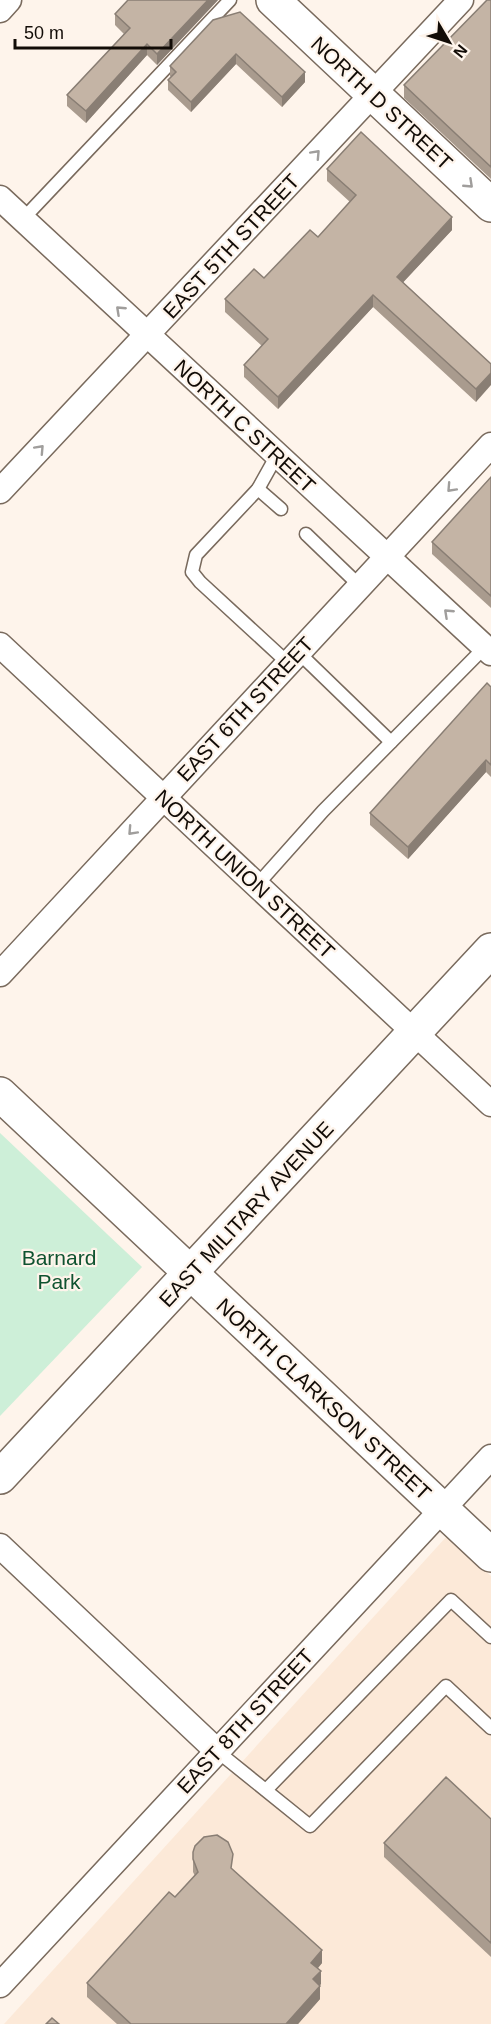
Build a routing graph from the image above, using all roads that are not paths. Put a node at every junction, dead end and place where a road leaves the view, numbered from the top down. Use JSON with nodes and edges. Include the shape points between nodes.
{"nodes":[{"id":1,"x":9,"y":0,"type":"edge"},
{"id":2,"x":230,"y":0,"type":"edge"},
{"id":3,"x":273,"y":0,"type":"edge"},
{"id":4,"x":461,"y":0,"type":"edge"},
{"id":5,"x":0,"y":10,"type":"edge"},
{"id":6,"x":372,"y":94,"type":"junction"},
{"id":7,"x":0,"y":198,"type":"edge"},
{"id":8,"x":491,"y":205,"type":"edge"},
{"id":9,"x":23,"y":219,"type":"junction"},
{"id":10,"x":147,"y":336,"type":"junction"},
{"id":11,"x":491,"y":446,"type":"edge"},
{"id":12,"x":277,"y":455,"type":"junction"},
{"id":13,"x":258,"y":489,"type":"junction"},
{"id":14,"x":0,"y":491,"type":"edge"},
{"id":15,"x":281,"y":509,"type":"dead end"},
{"id":16,"x":306,"y":534,"type":"dead end"},
{"id":17,"x":388,"y":557,"type":"junction"},
{"id":18,"x":360,"y":586,"type":"junction"},
{"id":19,"x":0,"y":645,"type":"edge"},
{"id":20,"x":488,"y":650,"type":"edge"},
{"id":21,"x":293,"y":658,"type":"junction"},
{"id":22,"x":391,"y":742,"type":"junction"},
{"id":23,"x":163,"y":798,"type":"junction"},
{"id":24,"x":257,"y":885,"type":"junction"},
{"id":25,"x":491,"y":950,"type":"edge"},
{"id":26,"x":0,"y":974,"type":"edge"},
{"id":27,"x":415,"y":1031,"type":"junction"},
{"id":28,"x":0,"y":1095,"type":"edge"},
{"id":29,"x":491,"y":1104,"type":"edge"},
{"id":30,"x":191,"y":1273,"type":"junction"},
{"id":31,"x":491,"y":1457,"type":"edge"},
{"id":32,"x":0,"y":1477,"type":"edge"},
{"id":33,"x":442,"y":1509,"type":"junction"},
{"id":34,"x":0,"y":1546,"type":"edge"},
{"id":35,"x":491,"y":1556,"type":"edge"},
{"id":36,"x":491,"y":1637,"type":"edge"},
{"id":37,"x":491,"y":1728,"type":"edge"},
{"id":38,"x":217,"y":1751,"type":"junction"},
{"id":39,"x":266,"y":1790,"type":"junction"},
{"id":40,"x":0,"y":1985,"type":"edge"}],
"edges":[{"from":1,"to":5,"type":"street"},
{"from":2,"to":9,"type":"lane"},
{"from":3,"to":6,"type":"main road","name":"NORTH D STREET"},
{"from":4,"to":6,"type":"street","name":"EAST 5TH STREET"},
{"from":6,"to":8,"type":"main road","name":"NORTH D STREET","one_way":true},
{"from":10,"to":6,"type":"street","name":"EAST 5TH STREET","one_way":true},
{"from":7,"to":9,"type":"street","name":"NORTH C STREET"},
{"from":10,"to":9,"type":"street","name":"NORTH C STREET","one_way":true},
{"from":10,"to":12,"type":"street","name":"NORTH C STREET"},
{"from":14,"to":10,"type":"street","name":"EAST 5TH STREET","one_way":true},
{"from":11,"to":17,"type":"street","name":"EAST 6TH STREET","one_way":true},
{"from":12,"to":13,"type":"lane"},
{"from":12,"to":17,"type":"street","name":"NORTH C STREET"},
{"from":13,"to":15,"type":"lane"},
{"from":13,"to":21,"type":"lane","via":[[196,555],[192,572]]},
{"from":16,"to":18,"type":"lane"},
{"from":17,"to":18,"type":"street","name":"EAST 6TH STREET"},
{"from":20,"to":17,"type":"street","name":"NORTH C STREET","one_way":true},
{"from":18,"to":21,"type":"street","name":"EAST 6TH STREET"},
{"from":19,"to":23,"type":"street","name":"NORTH UNION STREET"},
{"from":20,"to":22,"type":"lane"},
{"from":21,"to":22,"type":"lane"},
{"from":21,"to":23,"type":"street","name":"EAST 6TH STREET"},
{"from":22,"to":24,"type":"lane"},
{"from":23,"to":24,"type":"street","name":"NORTH UNION STREET"},
{"from":23,"to":26,"type":"street","name":"EAST 6TH STREET","one_way":true},
{"from":24,"to":27,"type":"street","name":"NORTH UNION STREET"},
{"from":25,"to":27,"type":"main road","name":"EAST MILITARY AVENUE"},
{"from":27,"to":29,"type":"street","name":"NORTH UNION STREET"},
{"from":27,"to":30,"type":"main road","name":"EAST MILITARY AVENUE"},
{"from":28,"to":30,"type":"main road","name":"NORTH CLARKSON STREET"},
{"from":30,"to":32,"type":"main road","name":"EAST MILITARY AVENUE"},
{"from":30,"to":33,"type":"main road","name":"NORTH CLARKSON STREET"},
{"from":31,"to":33,"type":"street","name":"EAST 8TH STREET"},
{"from":33,"to":35,"type":"main road","name":"NORTH CLARKSON STREET"},
{"from":33,"to":38,"type":"street","name":"EAST 8TH STREET"},
{"from":34,"to":38,"type":"street"},
{"from":36,"to":39,"type":"lane","via":[[451,1600]]},
{"from":37,"to":39,"type":"lane","via":[[446,1686],[310,1826]]},
{"from":38,"to":39,"type":"lane"},
{"from":38,"to":40,"type":"street","name":"EAST 8TH STREET"}]}
